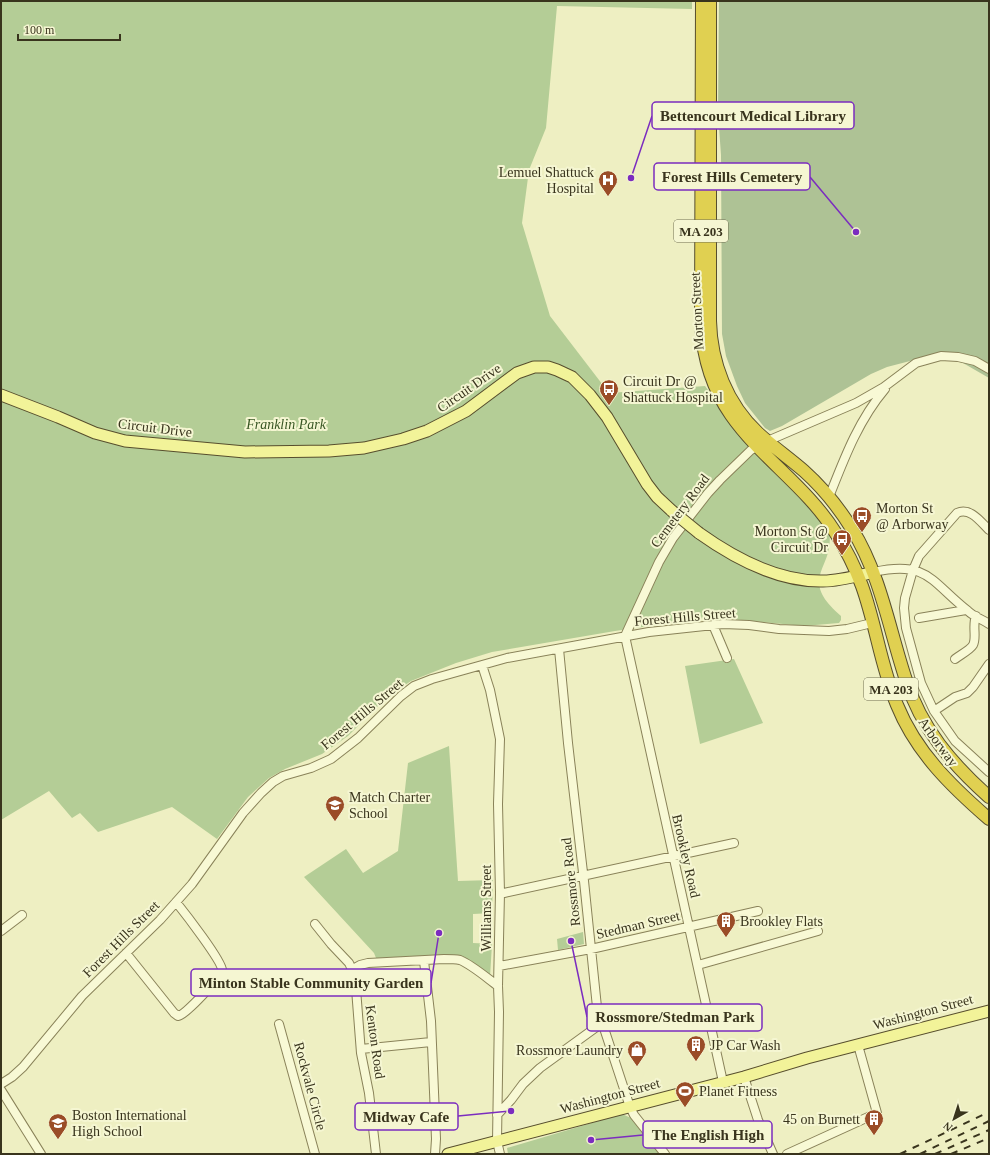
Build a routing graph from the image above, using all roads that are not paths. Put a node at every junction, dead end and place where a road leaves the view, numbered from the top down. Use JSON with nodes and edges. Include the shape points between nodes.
{"nodes":[{"id":1,"x":702,"y":1,"type":"edge"},
{"id":2,"x":710,"y":1,"type":"edge"},
{"id":3,"x":989,"y":369,"type":"edge"},
{"id":4,"x":894,"y":380,"type":"junction"},
{"id":5,"x":1,"y":395,"type":"edge"},
{"id":6,"x":762,"y":443,"type":"junction"},
{"id":7,"x":829,"y":497,"type":"junction"},
{"id":8,"x":989,"y":530,"type":"edge"},
{"id":9,"x":913,"y":570,"type":"junction"},
{"id":10,"x":874,"y":572,"type":"junction"},
{"id":11,"x":858,"y":576,"type":"junction"},
{"id":12,"x":966,"y":610,"type":"junction"},
{"id":13,"x":976,"y":616,"type":"junction"},
{"id":14,"x":919,"y":618,"type":"dead end"},
{"id":15,"x":872,"y":623,"type":"junction"},
{"id":16,"x":989,"y":624,"type":"edge"},
{"id":17,"x":713,"y":625,"type":"junction"},
{"id":18,"x":625,"y":636,"type":"junction"},
{"id":19,"x":559,"y":649,"type":"junction"},
{"id":20,"x":727,"y":658,"type":"dead end"},
{"id":21,"x":955,"y":659,"type":"dead end"},
{"id":22,"x":482,"y":664,"type":"junction"},
{"id":23,"x":989,"y":664,"type":"edge"},
{"id":24,"x":934,"y":711,"type":"junction"},
{"id":25,"x":989,"y":772,"type":"edge"},
{"id":26,"x":989,"y":797,"type":"edge"},
{"id":27,"x":989,"y":819,"type":"edge"},
{"id":28,"x":734,"y":843,"type":"dead end"},
{"id":29,"x":673,"y":857,"type":"junction"},
{"id":30,"x":584,"y":875,"type":"junction"},
{"id":31,"x":500,"y":893,"type":"junction"},
{"id":32,"x":176,"y":902,"type":"junction"},
{"id":33,"x":758,"y":911,"type":"dead end"},
{"id":34,"x":22,"y":915,"type":"dead end"},
{"id":35,"x":315,"y":924,"type":"dead end"},
{"id":36,"x":688,"y":927,"type":"junction"},
{"id":37,"x":1,"y":931,"type":"edge"},
{"id":38,"x":818,"y":931,"type":"dead end"},
{"id":39,"x":591,"y":949,"type":"junction"},
{"id":40,"x":126,"y":953,"type":"junction"},
{"id":41,"x":424,"y":961,"type":"junction"},
{"id":42,"x":499,"y":966,"type":"junction"},
{"id":43,"x":698,"y":966,"type":"junction"},
{"id":44,"x":353,"y":969,"type":"junction"},
{"id":45,"x":498,"y":986,"type":"junction"},
{"id":46,"x":989,"y":1011,"type":"edge"},
{"id":47,"x":602,"y":1023,"type":"junction"},
{"id":48,"x":279,"y":1024,"type":"dead end"},
{"id":49,"x":431,"y":1042,"type":"junction"},
{"id":50,"x":858,"y":1045,"type":"junction"},
{"id":51,"x":361,"y":1049,"type":"junction"},
{"id":52,"x":744,"y":1077,"type":"junction"},
{"id":53,"x":723,"y":1082,"type":"junction"},
{"id":54,"x":1,"y":1084,"type":"edge"},
{"id":55,"x":1,"y":1090,"type":"edge"},
{"id":56,"x":630,"y":1107,"type":"junction"},
{"id":57,"x":497,"y":1115,"type":"junction"},
{"id":58,"x":497,"y":1141,"type":"junction"},
{"id":59,"x":41,"y":1154,"type":"edge"},
{"id":60,"x":315,"y":1154,"type":"edge"},
{"id":61,"x":376,"y":1154,"type":"edge"},
{"id":62,"x":435,"y":1154,"type":"edge"},
{"id":63,"x":448,"y":1154,"type":"edge"},
{"id":64,"x":500,"y":1154,"type":"edge"},
{"id":65,"x":665,"y":1154,"type":"edge"},
{"id":66,"x":773,"y":1154,"type":"edge"},
{"id":67,"x":787,"y":1154,"type":"edge"}],
"edges":[{"from":1,"to":6,"type":"highway","name":"Morton Street","number":"MA 203","via":[[702,339],[707,366],[721,399],[737,423]]},
{"from":2,"to":6,"type":"highway","name":"Morton Street","number":"MA 203","via":[[711,342],[719,372],[731,399]]},
{"from":3,"to":4,"type":"street","via":[[958,356],[941,356],[916,363]]},
{"from":4,"to":6,"type":"street","name":"Cemetery Road","via":[[851,405]]},
{"from":4,"to":7,"type":"street","via":[[872,405],[856,433]]},
{"from":5,"to":11,"type":"main road","name":"Circuit Drive","bridge":true,"via":[[95,434],[125,441],[246,452],[329,451],[368,447],[428,432],[466,411],[517,373],[534,367],[548,367],[572,377],[590,395],[657,496],[672,511],[722,548],[746,561],[788,577],[823,581]]},
{"from":6,"to":7,"type":"highway","name":"Morton Street","number":"MA 203","via":[[805,472]]},
{"from":6,"to":11,"type":"highway","name":"Morton Street","number":"MA 203","via":[[824,515],[843,544]]},
{"from":6,"to":18,"type":"street","name":"Cemetery Road","via":[[748,452],[713,487],[671,541]]},
{"from":7,"to":10,"type":"highway","name":"Morton Street","number":"MA 203","via":[[856,535]]},
{"from":8,"to":9,"type":"street","name":"Arborway","via":[[972,514],[961,511],[957,513],[922,552]]},
{"from":9,"to":10,"type":"street"},
{"from":9,"to":12,"type":"street","via":[[929,577]]},
{"from":9,"to":24,"type":"street","name":"Arborway","via":[[904,608],[906,628],[921,683]]},
{"from":10,"to":11,"type":"main road","name":"Circuit Drive"},
{"from":10,"to":26,"type":"highway","name":"Arborway","number":"MA 203","via":[[906,681],[921,715],[946,754]]},
{"from":11,"to":15,"type":"highway","name":"Arborway","number":"MA 203"},
{"from":12,"to":13,"type":"street"},
{"from":12,"to":14,"type":"street"},
{"from":13,"to":16,"type":"street"},
{"from":13,"to":21,"type":"street","via":[[974,644]]},
{"from":15,"to":17,"type":"street","name":"Forest Hills Street","via":[[829,631]]},
{"from":15,"to":27,"type":"highway","name":"Arborway","number":"MA 203","via":[[893,696],[914,738],[932,764]]},
{"from":17,"to":18,"type":"street","name":"Forest Hills Street"},
{"from":17,"to":20,"type":"street"},
{"from":18,"to":19,"type":"street","name":"Forest Hills Street"},
{"from":18,"to":29,"type":"street","name":"Brookley Road"},
{"from":19,"to":22,"type":"street","name":"Forest Hills Street"},
{"from":19,"to":30,"type":"street","name":"Rossmore Road"},
{"from":22,"to":31,"type":"street","name":"Williams Street","via":[[500,738]]},
{"from":22,"to":32,"type":"street","name":"Forest Hills Street","via":[[414,686],[358,738],[331,759],[273,782],[243,813]]},
{"from":23,"to":24,"type":"street","via":[[967,693],[955,697]]},
{"from":24,"to":25,"type":"street","name":"Arborway","via":[[955,741]]},
{"from":28,"to":29,"type":"street"},
{"from":29,"to":30,"type":"street"},
{"from":29,"to":36,"type":"street","name":"Brookley Road"},
{"from":30,"to":31,"type":"street"},
{"from":30,"to":39,"type":"street","name":"Rossmore Road"},
{"from":31,"to":42,"type":"street","name":"Williams Street"},
{"from":32,"to":40,"type":"street","name":"Forest Hills Street"},
{"from":32,"to":40,"type":"street","via":[[214,954],[223,971],[188,1010],[178,1016]]},
{"from":33,"to":36,"type":"street","name":"Stedman Street"},
{"from":34,"to":37,"type":"street"},
{"from":35,"to":44,"type":"street"},
{"from":36,"to":39,"type":"street","name":"Stedman Street"},
{"from":36,"to":43,"type":"street","name":"Brookley Road"},
{"from":38,"to":43,"type":"street"},
{"from":39,"to":42,"type":"street","name":"Stedman Street"},
{"from":39,"to":47,"type":"street","name":"Rossmore Road","via":[[597,1007]]},
{"from":40,"to":54,"type":"street","name":"Forest Hills Street","via":[[82,996],[23,1067]]},
{"from":41,"to":44,"type":"street","via":[[368,963]]},
{"from":41,"to":45,"type":"street","via":[[460,960]]},
{"from":41,"to":49,"type":"street"},
{"from":42,"to":45,"type":"street","name":"Williams Street"},
{"from":43,"to":53,"type":"street","name":"Brookley Road"},
{"from":44,"to":51,"type":"street","name":"Kenton Road"},
{"from":45,"to":57,"type":"street","name":"Williams Street"},
{"from":46,"to":50,"type":"main road","name":"Washington Street"},
{"from":47,"to":56,"type":"street","name":"Rossmore Road"},
{"from":47,"to":57,"type":"street","via":[[540,1068]]},
{"from":48,"to":60,"type":"street","name":"Rockvale Circle"},
{"from":49,"to":51,"type":"street"},
{"from":49,"to":62,"type":"street"},
{"from":50,"to":52,"type":"main road","name":"Washington Street"},
{"from":50,"to":67,"type":"street","via":[[878,1113]]},
{"from":51,"to":61,"type":"street","name":"Kenton Road"},
{"from":52,"to":53,"type":"main road","name":"Washington Street"},
{"from":52,"to":66,"type":"street","via":[[758,1120]]},
{"from":53,"to":56,"type":"main road","name":"Washington Street"},
{"from":55,"to":59,"type":"street"},
{"from":56,"to":58,"type":"main road","name":"Washington Street"},
{"from":56,"to":65,"type":"street","name":"Rossmore Road"},
{"from":57,"to":58,"type":"street","name":"Williams Street"},
{"from":58,"to":63,"type":"main road","name":"Washington Street"},
{"from":58,"to":64,"type":"street","name":"Williams Street"}]}
